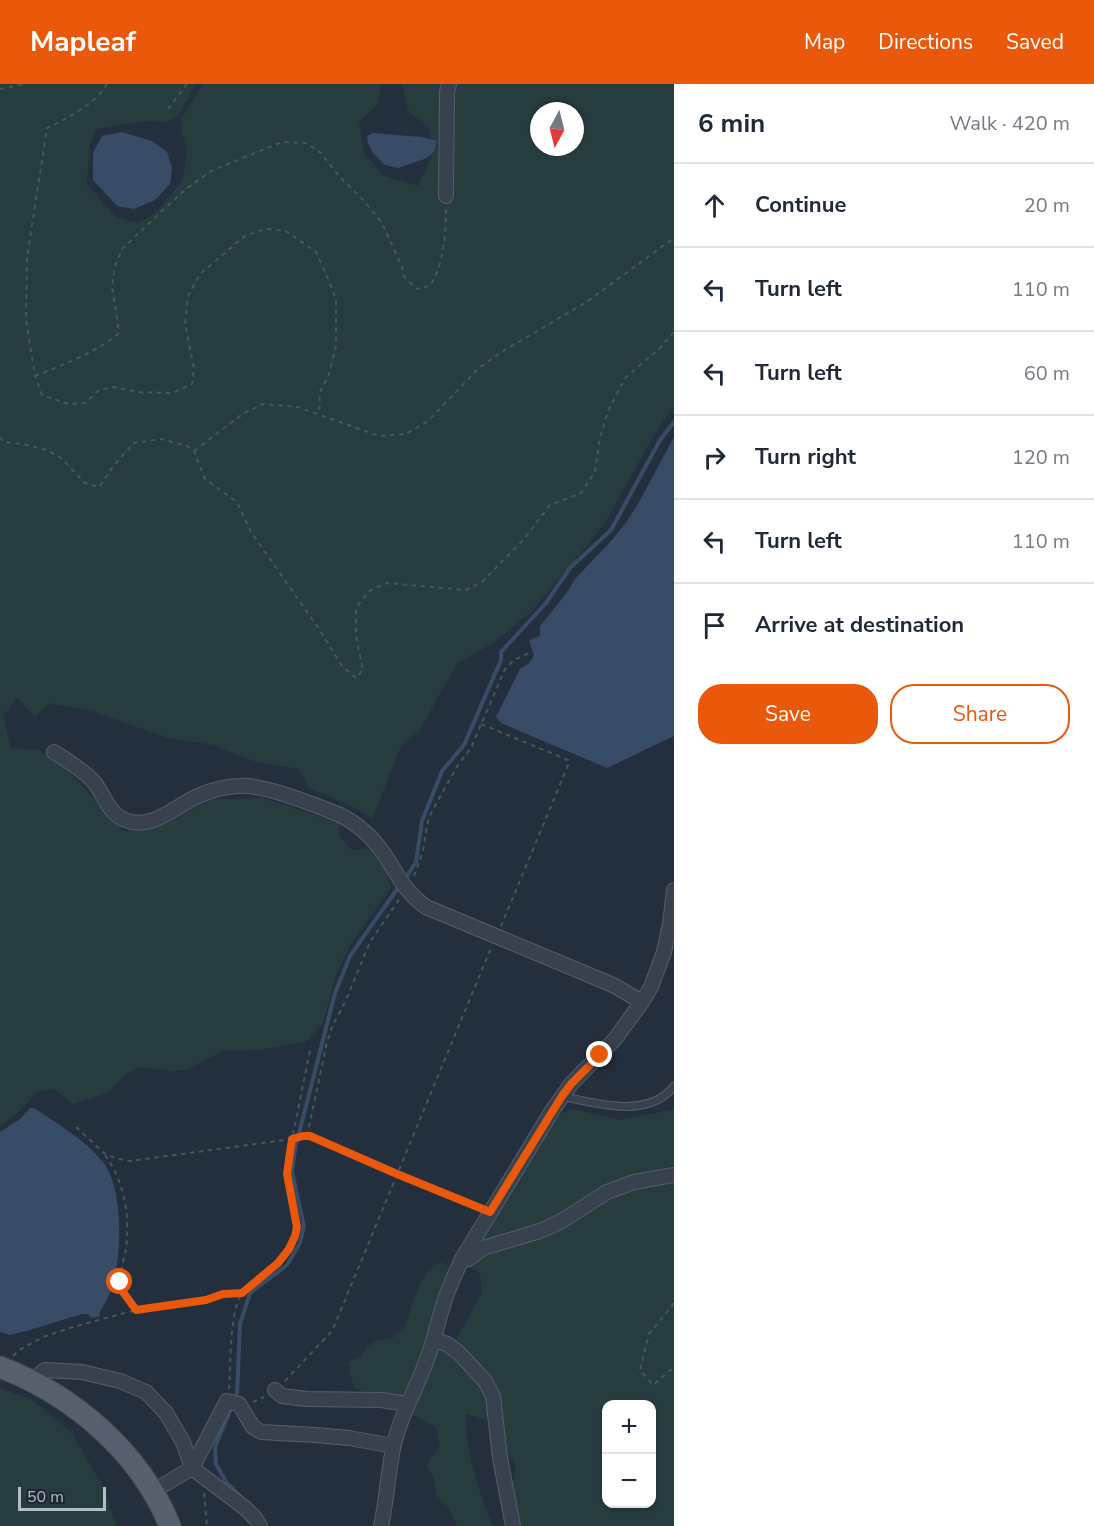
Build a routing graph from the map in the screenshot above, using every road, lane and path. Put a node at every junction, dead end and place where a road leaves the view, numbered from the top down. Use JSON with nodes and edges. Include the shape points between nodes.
{"nodes":[{"id":1,"x":25,"y":84,"type":"edge"},
{"id":2,"x":106,"y":84,"type":"edge"},
{"id":3,"x":187,"y":84,"type":"edge"},
{"id":4,"x":449,"y":84,"type":"edge"},
{"id":5,"x":0,"y":89,"type":"edge"},
{"id":6,"x":168,"y":108,"type":"dead end"},
{"id":7,"x":446,"y":196,"type":"joint"},
{"id":8,"x":674,"y":238,"type":"edge"},
{"id":9,"x":674,"y":332,"type":"edge"},
{"id":10,"x":35,"y":376,"type":"junction"},
{"id":11,"x":319,"y":414,"type":"junction"},
{"id":12,"x":0,"y":437,"type":"edge"},
{"id":13,"x":194,"y":451,"type":"junction"},
{"id":14,"x":481,"y":724,"type":"dead end"},
{"id":15,"x":54,"y":752,"type":"dead end"},
{"id":16,"x":674,"y":895,"type":"edge"},
{"id":17,"x":496,"y":936,"type":"junction"},
{"id":18,"x":642,"y":1002,"type":"junction"},
{"id":19,"x":311,"y":1046,"type":"dead end"},
{"id":20,"x":674,"y":1086,"type":"edge"},
{"id":21,"x":562,"y":1096,"type":"junction"},
{"id":22,"x":76,"y":1127,"type":"dead end"},
{"id":23,"x":293,"y":1138,"type":"junction"},
{"id":24,"x":104,"y":1153,"type":"junction"},
{"id":25,"x":397,"y":1174,"type":"junction"},
{"id":26,"x":674,"y":1175,"type":"edge"},
{"id":27,"x":490,"y":1212,"type":"junction"},
{"id":28,"x":462,"y":1259,"type":"junction"},
{"id":29,"x":242,"y":1293,"type":"junction"},
{"id":30,"x":674,"y":1303,"type":"edge"},
{"id":31,"x":136,"y":1310,"type":"junction"},
{"id":32,"x":434,"y":1341,"type":"junction"},
{"id":33,"x":6,"y":1362,"type":"edge"},
{"id":34,"x":674,"y":1367,"type":"edge"},
{"id":35,"x":35,"y":1382,"type":"junction"},
{"id":36,"x":275,"y":1390,"type":"junction"},
{"id":37,"x":235,"y":1403,"type":"junction"},
{"id":38,"x":408,"y":1404,"type":"junction"},
{"id":39,"x":393,"y":1446,"type":"junction"},
{"id":40,"x":198,"y":1473,"type":"junction"},
{"id":41,"x":152,"y":1492,"type":"junction"},
{"id":42,"x":170,"y":1526,"type":"edge"},
{"id":43,"x":207,"y":1526,"type":"edge"},
{"id":44,"x":260,"y":1526,"type":"edge"},
{"id":45,"x":381,"y":1526,"type":"edge"},
{"id":46,"x":513,"y":1526,"type":"edge"}],
"edges":[{"from":1,"to":5,"type":"path"},
{"from":2,"to":10,"type":"path","via":[[103,91],[72,116],[47,128],[27,258],[26,320]]},
{"from":3,"to":6,"type":"path"},
{"from":4,"to":7,"type":"street"},
{"from":7,"to":10,"type":"path","via":[[446,225],[437,275],[430,286],[417,289],[405,278],[382,223],[321,153],[306,143],[282,142],[211,171],[122,249],[112,287],[117,334],[108,343]]},
{"from":8,"to":11,"type":"path","via":[[585,303],[479,368],[428,421],[405,434],[379,436]]},
{"from":9,"to":13,"type":"path","via":[[625,378],[600,437],[595,472],[581,493],[550,505],[524,539],[482,582],[466,590],[387,583],[369,591],[356,608],[356,636],[363,670],[356,678],[342,666],[251,532],[237,502],[205,478]]},
{"from":10,"to":11,"type":"path","via":[[42,395],[69,404],[85,403],[99,390],[114,387],[172,393],[192,384],[194,368],[185,324],[188,296],[200,274],[246,235],[267,229],[286,231],[316,252],[336,298],[336,346],[320,392]]},
{"from":11,"to":13,"type":"path","via":[[298,407],[264,404],[244,413]]},
{"from":12,"to":13,"type":"path","via":[[4,442],[47,450],[61,458],[85,483],[99,487],[134,444],[161,439]]},
{"from":14,"to":17,"type":"path","via":[[569,763]]},
{"from":15,"to":17,"type":"street","via":[[93,782],[114,814],[134,823],[152,821],[196,797],[241,785],[262,788],[341,816],[365,831],[414,898],[426,907]]},
{"from":16,"to":18,"type":"street","via":[[664,952]]},
{"from":17,"to":18,"type":"street","via":[[613,985]]},
{"from":17,"to":25,"type":"path"},
{"from":18,"to":21,"type":"street","via":[[615,1039]]},
{"from":19,"to":23,"type":"path"},
{"from":20,"to":21,"type":"lane","via":[[668,1095],[640,1105],[617,1106]]},
{"from":21,"to":27,"type":"street"},
{"from":22,"to":24,"type":"path"},
{"from":23,"to":24,"type":"path","via":[[130,1161]]},
{"from":23,"to":25,"type":"path","via":[[310,1136]]},
{"from":23,"to":29,"type":"path","via":[[287,1174],[297,1227],[295,1236],[278,1263]]},
{"from":24,"to":31,"type":"path","via":[[120,1182],[127,1213],[120,1282]]},
{"from":25,"to":27,"type":"path"},
{"from":25,"to":36,"type":"path","via":[[333,1329]]},
{"from":26,"to":28,"type":"street","via":[[634,1182],[608,1192],[540,1232],[483,1248]]},
{"from":27,"to":28,"type":"street"},
{"from":28,"to":32,"type":"street","via":[[443,1305]]},
{"from":29,"to":31,"type":"path"},
{"from":29,"to":37,"type":"path","via":[[234,1319],[229,1391]]},
{"from":30,"to":34,"type":"path","via":[[649,1334],[640,1370],[653,1386]]},
{"from":31,"to":33,"type":"path","via":[[43,1337]]},
{"from":32,"to":38,"type":"street"},
{"from":32,"to":46,"type":"street","via":[[458,1352],[493,1396]]},
{"from":33,"to":35,"type":"main road"},
{"from":35,"to":40,"type":"street","via":[[45,1370],[82,1372],[146,1392],[166,1413]]},
{"from":35,"to":41,"type":"main road","via":[[54,1392],[111,1437]]},
{"from":36,"to":37,"type":"path"},
{"from":36,"to":38,"type":"street","via":[[282,1396],[307,1399]]},
{"from":37,"to":39,"type":"street","via":[[261,1432],[349,1438]]},
{"from":37,"to":40,"type":"street"},
{"from":38,"to":39,"type":"street"},
{"from":39,"to":45,"type":"street"},
{"from":40,"to":41,"type":"street"},
{"from":40,"to":43,"type":"path"},
{"from":40,"to":44,"type":"street","via":[[245,1508]]},
{"from":41,"to":42,"type":"main road"}]}
